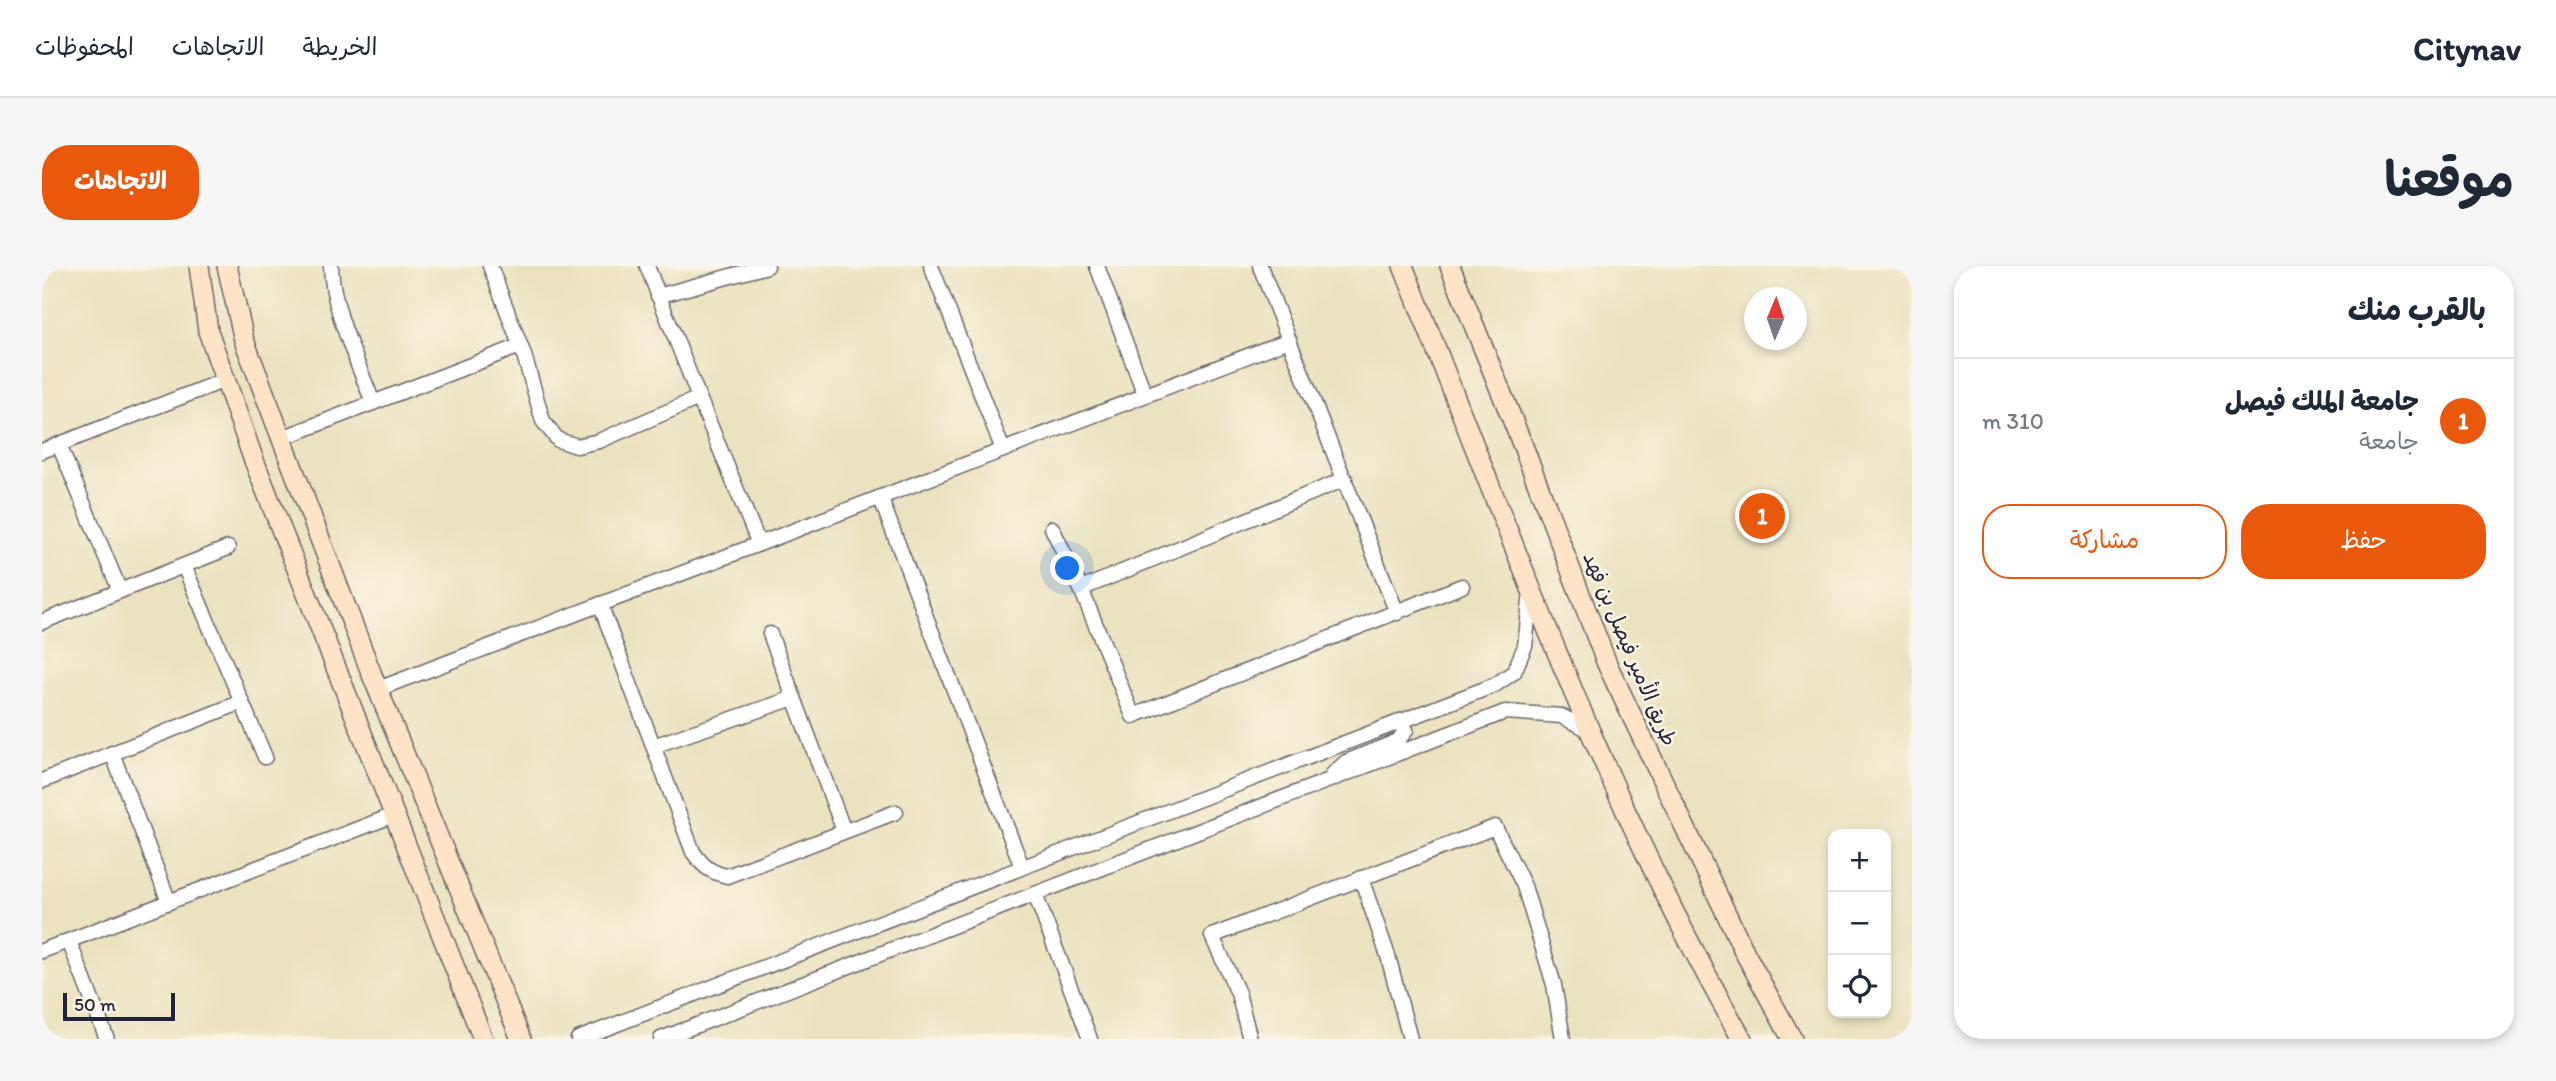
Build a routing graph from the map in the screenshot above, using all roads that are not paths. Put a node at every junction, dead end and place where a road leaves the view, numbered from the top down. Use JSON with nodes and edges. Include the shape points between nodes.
{"nodes":[{"id":1,"x":199,"y":266,"type":"edge"},
{"id":2,"x":227,"y":266,"type":"edge"},
{"id":3,"x":331,"y":266,"type":"edge"},
{"id":4,"x":490,"y":266,"type":"edge"},
{"id":5,"x":647,"y":266,"type":"edge"},
{"id":6,"x":767,"y":266,"type":"edge"},
{"id":7,"x":931,"y":266,"type":"edge"},
{"id":8,"x":1097,"y":266,"type":"edge"},
{"id":9,"x":1260,"y":266,"type":"edge"},
{"id":10,"x":1403,"y":266,"type":"edge"},
{"id":11,"x":1450,"y":266,"type":"edge"},
{"id":12,"x":659,"y":296,"type":"junction"},
{"id":13,"x":1289,"y":340,"type":"junction"},
{"id":14,"x":520,"y":346,"type":"junction"},
{"id":15,"x":225,"y":380,"type":"junction"},
{"id":16,"x":1145,"y":395,"type":"junction"},
{"id":17,"x":699,"y":398,"type":"junction"},
{"id":18,"x":373,"y":403,"type":"junction"},
{"id":19,"x":282,"y":438,"type":"junction"},
{"id":20,"x":59,"y":445,"type":"junction"},
{"id":21,"x":1003,"y":450,"type":"junction"},
{"id":22,"x":42,"y":451,"type":"edge"},
{"id":23,"x":1345,"y":479,"type":"junction"},
{"id":24,"x":880,"y":497,"type":"junction"},
{"id":25,"x":1052,"y":528,"type":"dead end"},
{"id":26,"x":759,"y":544,"type":"junction"},
{"id":27,"x":228,"y":548,"type":"dead end"},
{"id":28,"x":184,"y":566,"type":"junction"},
{"id":29,"x":1462,"y":586,"type":"dead end"},
{"id":30,"x":1532,"y":587,"type":"junction"},
{"id":31,"x":1081,"y":589,"type":"junction"},
{"id":32,"x":120,"y":592,"type":"junction"},
{"id":33,"x":600,"y":604,"type":"junction"},
{"id":34,"x":1397,"y":613,"type":"junction"},
{"id":35,"x":42,"y":622,"type":"edge"},
{"id":36,"x":770,"y":634,"type":"dead end"},
{"id":37,"x":378,"y":689,"type":"junction"},
{"id":38,"x":794,"y":698,"type":"junction"},
{"id":39,"x":242,"y":702,"type":"junction"},
{"id":40,"x":1400,"y":721,"type":"junction"},
{"id":41,"x":1589,"y":730,"type":"junction"},
{"id":42,"x":653,"y":746,"type":"junction"},
{"id":43,"x":112,"y":753,"type":"junction"},
{"id":44,"x":265,"y":757,"type":"dead end"},
{"id":45,"x":42,"y":781,"type":"edge"},
{"id":46,"x":1324,"y":782,"type":"junction"},
{"id":47,"x":896,"y":812,"type":"dead end"},
{"id":48,"x":394,"y":815,"type":"junction"},
{"id":49,"x":844,"y":831,"type":"junction"},
{"id":50,"x":1022,"y":867,"type":"junction"},
{"id":51,"x":1361,"y":878,"type":"junction"},
{"id":52,"x":1035,"y":894,"type":"junction"},
{"id":53,"x":169,"y":902,"type":"junction"},
{"id":54,"x":69,"y":941,"type":"junction"},
{"id":55,"x":42,"y":951,"type":"edge"},
{"id":56,"x":107,"y":1039,"type":"edge"},
{"id":57,"x":483,"y":1039,"type":"edge"},
{"id":58,"x":521,"y":1039,"type":"edge"},
{"id":59,"x":578,"y":1039,"type":"edge"},
{"id":60,"x":661,"y":1039,"type":"edge"},
{"id":61,"x":1090,"y":1039,"type":"edge"},
{"id":62,"x":1250,"y":1039,"type":"edge"},
{"id":63,"x":1410,"y":1039,"type":"edge"},
{"id":64,"x":1563,"y":1039,"type":"edge"},
{"id":65,"x":1742,"y":1039,"type":"edge"},
{"id":66,"x":1792,"y":1039,"type":"edge"}],
"edges":[{"from":1,"to":15,"type":"main road","via":[[208,331]]},
{"from":2,"to":19,"type":"main road","via":[[244,340]]},
{"from":3,"to":18,"type":"street","via":[[344,324]]},
{"from":4,"to":14,"type":"street"},
{"from":5,"to":12,"type":"street"},
{"from":6,"to":12,"type":"street"},
{"from":7,"to":21,"type":"street"},
{"from":8,"to":16,"type":"street"},
{"from":9,"to":13,"type":"street"},
{"from":10,"to":30,"type":"main road"},
{"from":11,"to":66,"type":"main road","name":"طريق الأمير فيصل بن فهد","via":[[1607,664],[1746,955]]},
{"from":12,"to":17,"type":"street"},
{"from":13,"to":16,"type":"street"},
{"from":13,"to":23,"type":"street"},
{"from":14,"to":17,"type":"street","via":[[544,421],[558,440],[577,446]]},
{"from":14,"to":18,"type":"street"},
{"from":15,"to":20,"type":"street"},
{"from":15,"to":48,"type":"main road"},
{"from":16,"to":21,"type":"street"},
{"from":17,"to":26,"type":"street"},
{"from":18,"to":19,"type":"street"},
{"from":19,"to":37,"type":"main road"},
{"from":20,"to":22,"type":"street"},
{"from":20,"to":32,"type":"street"},
{"from":21,"to":24,"type":"street"},
{"from":23,"to":31,"type":"street"},
{"from":23,"to":34,"type":"street"},
{"from":24,"to":26,"type":"street"},
{"from":24,"to":50,"type":"street"},
{"from":25,"to":31,"type":"street"},
{"from":26,"to":33,"type":"street"},
{"from":27,"to":28,"type":"street"},
{"from":28,"to":32,"type":"street"},
{"from":28,"to":39,"type":"street"},
{"from":29,"to":34,"type":"street"},
{"from":30,"to":40,"type":"street","via":[[1525,646],[1514,672],[1495,685]]},
{"from":30,"to":41,"type":"main road"},
{"from":31,"to":34,"type":"street","via":[[1133,716]]},
{"from":32,"to":35,"type":"street"},
{"from":33,"to":37,"type":"street"},
{"from":33,"to":42,"type":"street"},
{"from":36,"to":38,"type":"street"},
{"from":37,"to":58,"type":"main road"},
{"from":38,"to":42,"type":"street"},
{"from":38,"to":49,"type":"street"},
{"from":39,"to":43,"type":"street"},
{"from":39,"to":44,"type":"street"},
{"from":40,"to":46,"type":"street","via":[[1406,730],[1398,741],[1346,762]]},
{"from":40,"to":50,"type":"street"},
{"from":41,"to":46,"type":"street","via":[[1561,716],[1505,712]]},
{"from":41,"to":65,"type":"main road","via":[[1704,973]]},
{"from":42,"to":49,"type":"street","via":[[693,852],[704,868],[714,873],[727,876]]},
{"from":43,"to":45,"type":"street"},
{"from":43,"to":53,"type":"street"},
{"from":46,"to":52,"type":"street"},
{"from":47,"to":49,"type":"street"},
{"from":48,"to":53,"type":"street"},
{"from":48,"to":57,"type":"main road"},
{"from":50,"to":59,"type":"street"},
{"from":51,"to":62,"type":"street","via":[[1212,936],[1238,993]]},
{"from":51,"to":63,"type":"street"},
{"from":51,"to":64,"type":"street","via":[[1495,827],[1524,886],[1555,985]]},
{"from":52,"to":60,"type":"street"},
{"from":52,"to":61,"type":"street"},
{"from":53,"to":54,"type":"street"},
{"from":54,"to":55,"type":"street"},
{"from":54,"to":56,"type":"street"}]}
